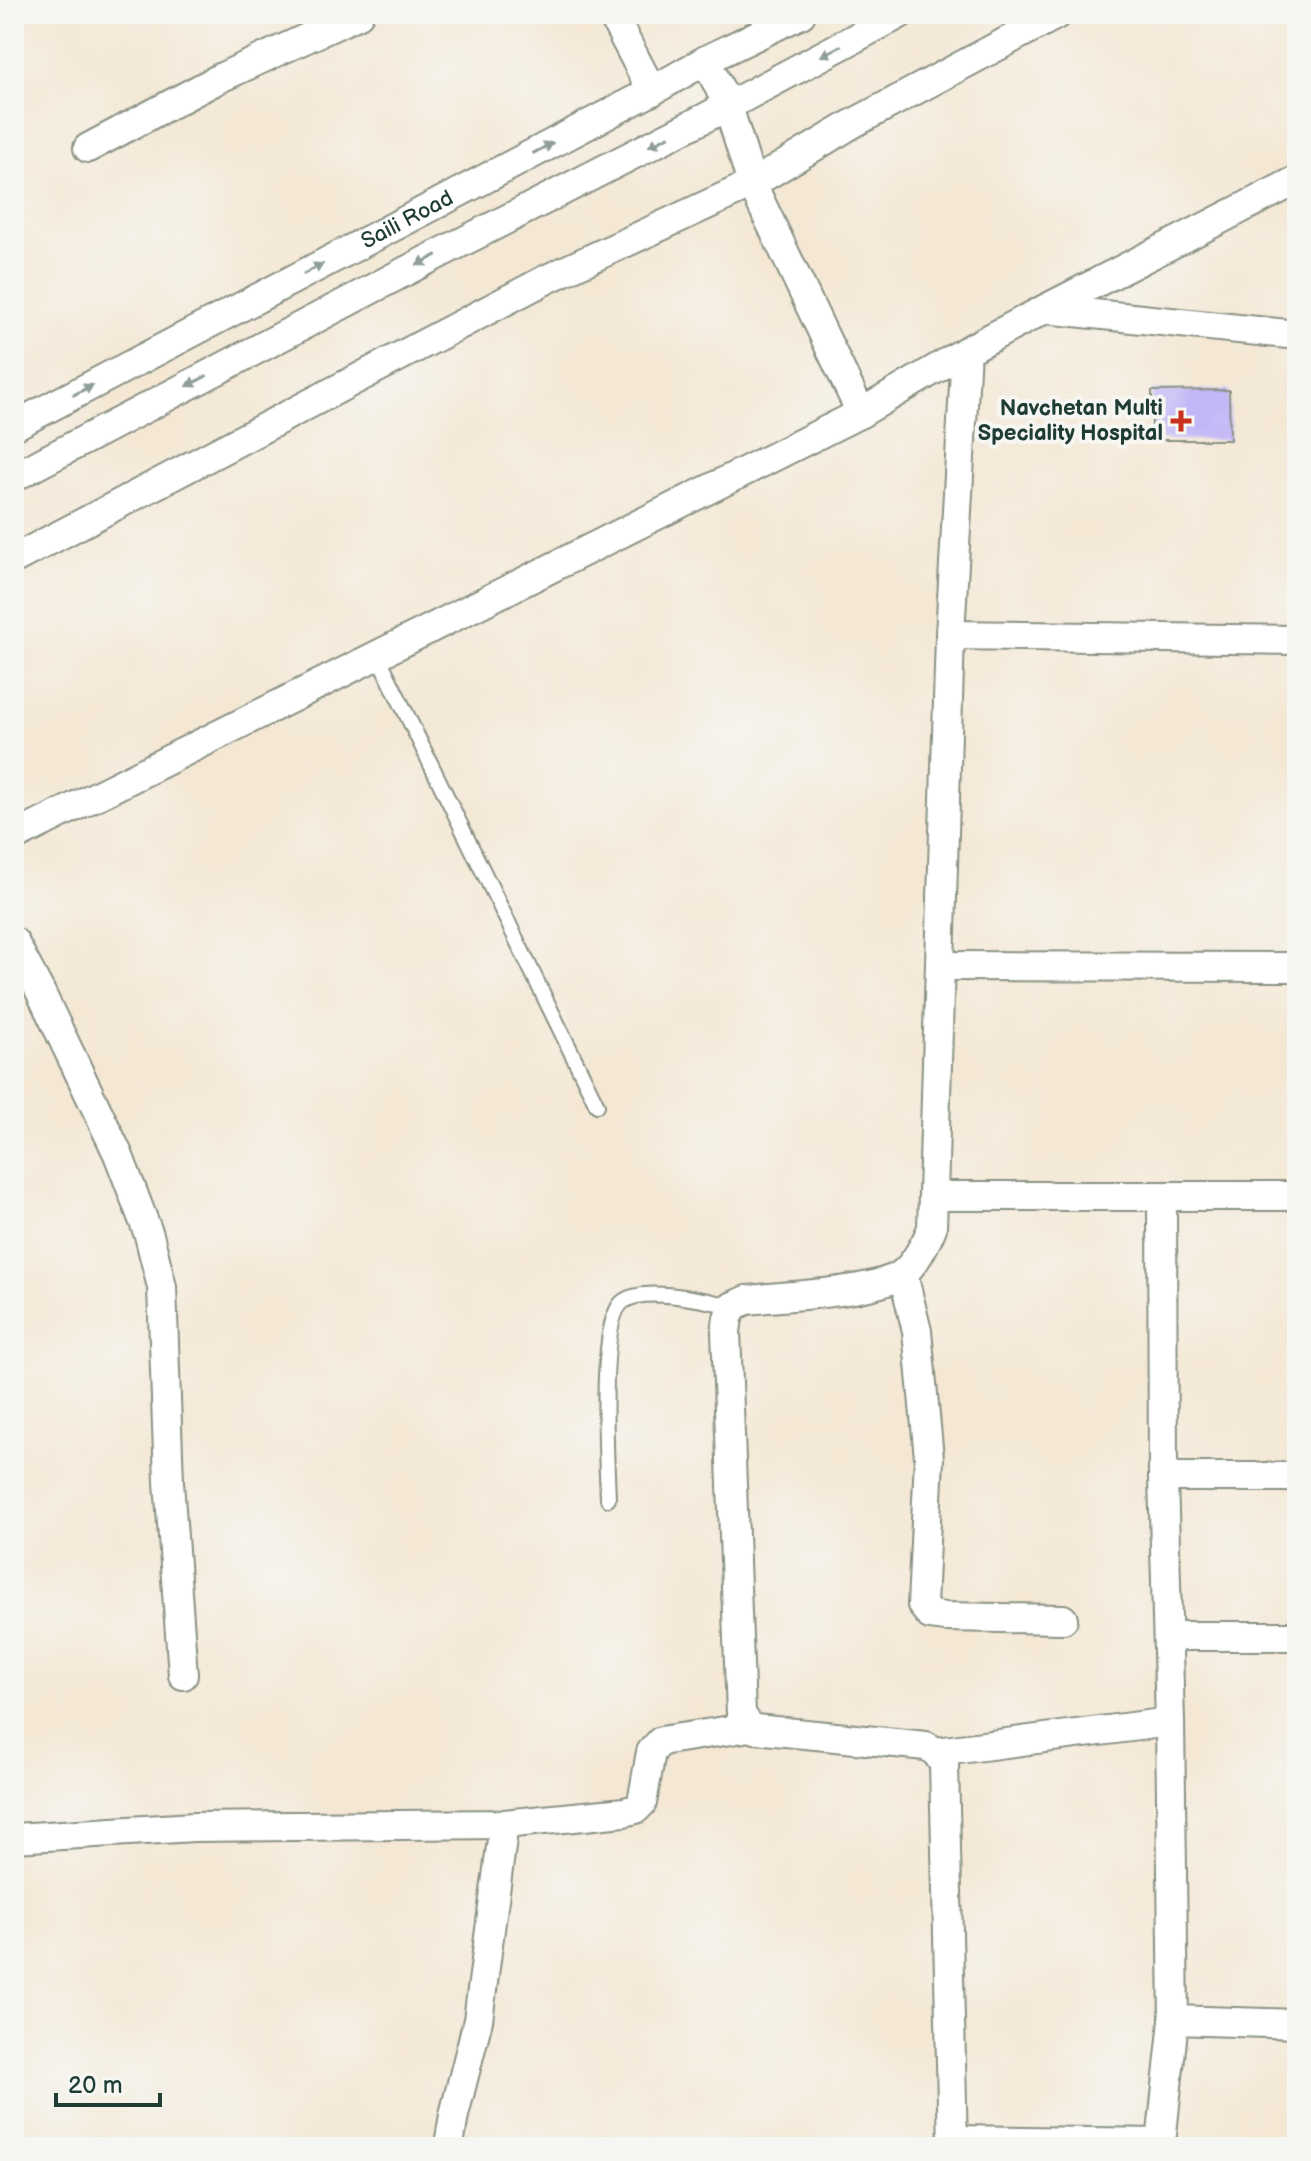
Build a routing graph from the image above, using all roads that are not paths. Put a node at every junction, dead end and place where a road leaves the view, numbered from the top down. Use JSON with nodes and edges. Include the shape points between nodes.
{"nodes":[{"id":1,"x":612,"y":14,"type":"edge"},
{"id":2,"x":801,"y":14,"type":"edge"},
{"id":3,"x":900,"y":14,"type":"edge"},
{"id":4,"x":1058,"y":14,"type":"edge"},
{"id":5,"x":353,"y":15,"type":"edge"},
{"id":6,"x":706,"y":60,"type":"junction"},
{"id":7,"x":652,"y":91,"type":"junction"},
{"id":8,"x":728,"y":106,"type":"junction"},
{"id":9,"x":88,"y":148,"type":"dead end"},
{"id":10,"x":1297,"y":180,"type":"edge"},
{"id":11,"x":752,"y":184,"type":"junction"},
{"id":12,"x":1045,"y":309,"type":"junction"},
{"id":13,"x":1297,"y":335,"type":"edge"},
{"id":14,"x":966,"y":351,"type":"junction"},
{"id":15,"x":861,"y":413,"type":"junction"},
{"id":16,"x":14,"y":426,"type":"edge"},
{"id":17,"x":14,"y":477,"type":"edge"},
{"id":18,"x":14,"y":559,"type":"edge"},
{"id":19,"x":950,"y":635,"type":"junction"},
{"id":20,"x":1297,"y":640,"type":"edge"},
{"id":21,"x":378,"y":656,"type":"junction"},
{"id":22,"x":14,"y":837,"type":"edge"},
{"id":23,"x":14,"y":942,"type":"edge"},
{"id":24,"x":940,"y":966,"type":"junction"},
{"id":25,"x":1297,"y":967,"type":"edge"},
{"id":26,"x":597,"y":1105,"type":"dead end"},
{"id":27,"x":933,"y":1196,"type":"junction"},
{"id":28,"x":1162,"y":1196,"type":"junction"},
{"id":29,"x":1297,"y":1196,"type":"edge"},
{"id":30,"x":903,"y":1274,"type":"junction"},
{"id":31,"x":733,"y":1306,"type":"junction"},
{"id":32,"x":1163,"y":1477,"type":"junction"},
{"id":33,"x":1297,"y":1477,"type":"edge"},
{"id":34,"x":608,"y":1499,"type":"dead end"},
{"id":35,"x":1063,"y":1619,"type":"dead end"},
{"id":36,"x":1168,"y":1636,"type":"junction"},
{"id":37,"x":1297,"y":1636,"type":"edge"},
{"id":38,"x":183,"y":1675,"type":"dead end"},
{"id":39,"x":1170,"y":1722,"type":"junction"},
{"id":40,"x":750,"y":1727,"type":"junction"},
{"id":41,"x":936,"y":1752,"type":"junction"},
{"id":42,"x":504,"y":1824,"type":"junction"},
{"id":43,"x":14,"y":1838,"type":"edge"},
{"id":44,"x":1174,"y":2020,"type":"junction"},
{"id":45,"x":1297,"y":2024,"type":"edge"},
{"id":46,"x":953,"y":2144,"type":"edge"},
{"id":47,"x":1161,"y":2145,"type":"edge"},
{"id":48,"x":450,"y":2147,"type":"edge"}],
"edges":[{"from":1,"to":7,"type":"street"},
{"from":2,"to":6,"type":"street","name":"Saili Road"},
{"from":3,"to":8,"type":"street","one_way":true},
{"from":4,"to":11,"type":"street"},
{"from":5,"to":9,"type":"street"},
{"from":6,"to":7,"type":"street","name":"Saili Road"},
{"from":6,"to":8,"type":"street"},
{"from":16,"to":7,"type":"street","name":"Saili Road","one_way":true},
{"from":8,"to":11,"type":"street"},
{"from":8,"to":17,"type":"street","one_way":true},
{"from":10,"to":12,"type":"street"},
{"from":11,"to":15,"type":"street"},
{"from":11,"to":18,"type":"street","via":[[547,279]]},
{"from":12,"to":13,"type":"street"},
{"from":12,"to":14,"type":"street"},
{"from":14,"to":15,"type":"street"},
{"from":14,"to":19,"type":"street"},
{"from":15,"to":21,"type":"street"},
{"from":19,"to":20,"type":"street"},
{"from":19,"to":24,"type":"street"},
{"from":21,"to":22,"type":"street"},
{"from":21,"to":26,"type":"lane"},
{"from":23,"to":38,"type":"street","via":[[118,1154],[162,1287]]},
{"from":24,"to":25,"type":"street"},
{"from":24,"to":27,"type":"street"},
{"from":27,"to":28,"type":"street"},
{"from":27,"to":30,"type":"street","via":[[927,1241]]},
{"from":28,"to":29,"type":"street"},
{"from":28,"to":32,"type":"street"},
{"from":30,"to":31,"type":"street","via":[[855,1288]]},
{"from":30,"to":35,"type":"street","via":[[917,1331],[929,1458],[922,1605],[930,1615],[945,1617]]},
{"from":31,"to":34,"type":"lane","via":[[645,1295],[616,1306],[606,1376]]},
{"from":31,"to":40,"type":"street","via":[[726,1332],[741,1714]]},
{"from":32,"to":33,"type":"street"},
{"from":32,"to":36,"type":"street"},
{"from":36,"to":37,"type":"street"},
{"from":36,"to":39,"type":"street"},
{"from":39,"to":41,"type":"street"},
{"from":39,"to":44,"type":"street"},
{"from":40,"to":41,"type":"street","via":[[926,1746]]},
{"from":40,"to":42,"type":"street","via":[[661,1741],[651,1752],[642,1803],[636,1809]]},
{"from":41,"to":46,"type":"street","via":[[944,1764]]},
{"from":42,"to":43,"type":"street","via":[[194,1827]]},
{"from":42,"to":48,"type":"street","via":[[478,2020]]},
{"from":44,"to":45,"type":"street"},
{"from":44,"to":47,"type":"street"},
{"from":46,"to":47,"type":"street"}]}
